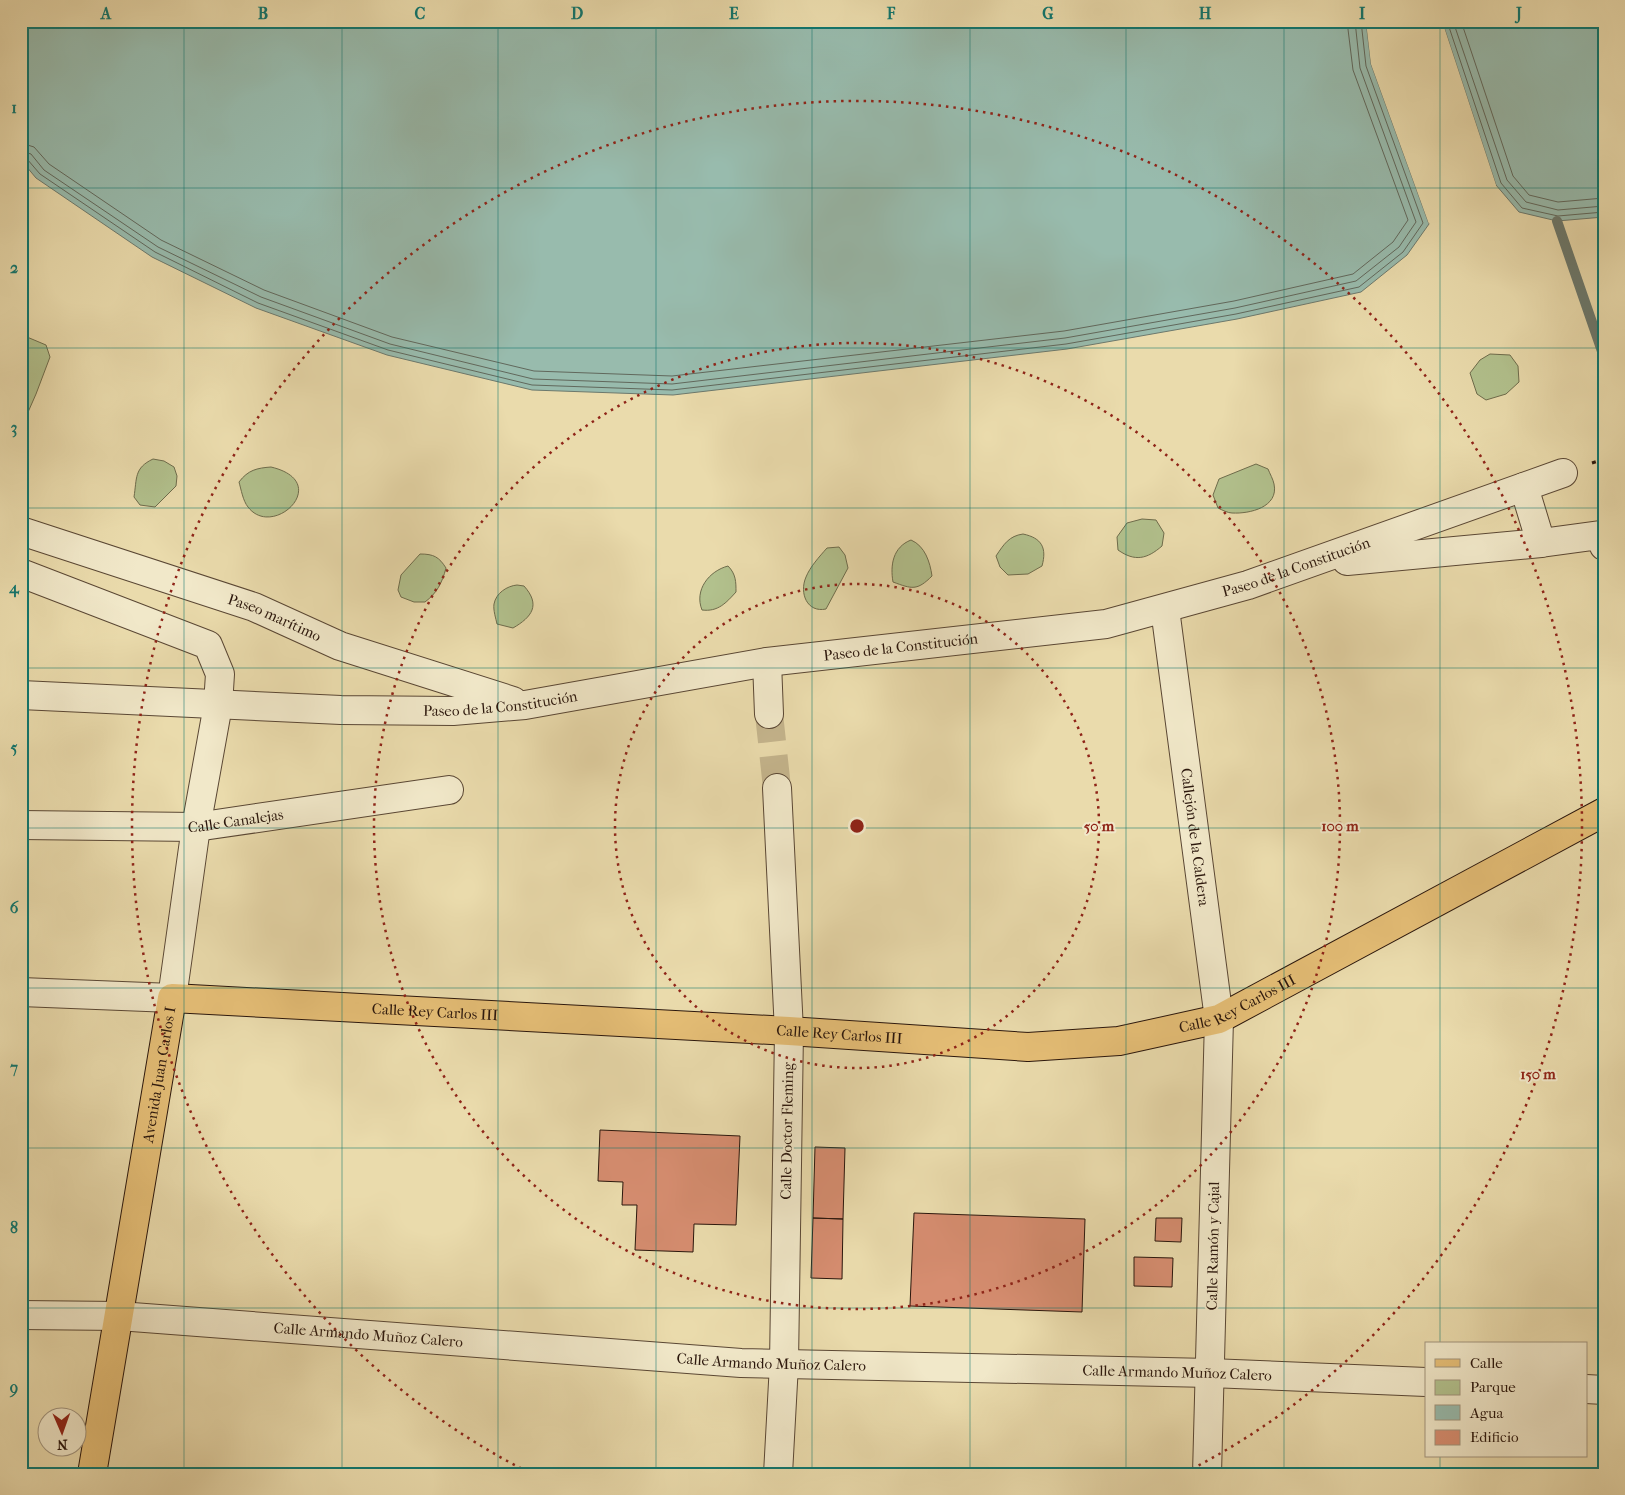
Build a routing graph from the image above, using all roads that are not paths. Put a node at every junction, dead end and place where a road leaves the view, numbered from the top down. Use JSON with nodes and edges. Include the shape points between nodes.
{"nodes":[{"id":1,"x":1562,"y":473,"type":"dead end"},
{"id":2,"x":1524,"y":487,"type":"junction"},
{"id":3,"x":21,"y":531,"type":"edge"},
{"id":4,"x":1541,"y":543,"type":"junction"},
{"id":5,"x":1604,"y":546,"type":"edge"},
{"id":6,"x":1306,"y":565,"type":"junction"},
{"id":7,"x":21,"y":573,"type":"edge"},
{"id":8,"x":1165,"y":609,"type":"junction"},
{"id":9,"x":767,"y":662,"type":"junction"},
{"id":10,"x":21,"y":695,"type":"edge"},
{"id":11,"x":218,"y":705,"type":"junction"},
{"id":12,"x":525,"y":705,"type":"junction"},
{"id":13,"x":768,"y":714,"type":"tunnel mouth"},
{"id":14,"x":777,"y":788,"type":"tunnel mouth"},
{"id":15,"x":449,"y":790,"type":"dead end"},
{"id":16,"x":1604,"y":812,"type":"edge"},
{"id":17,"x":21,"y":825,"type":"edge"},
{"id":18,"x":196,"y":827,"type":"junction"},
{"id":19,"x":21,"y":992,"type":"edge"},
{"id":20,"x":172,"y":998,"type":"junction"},
{"id":21,"x":1219,"y":1018,"type":"junction"},
{"id":22,"x":789,"y":1031,"type":"junction"},
{"id":23,"x":21,"y":1315,"type":"edge"},
{"id":24,"x":119,"y":1316,"type":"junction"},
{"id":25,"x":784,"y":1364,"type":"junction"},
{"id":26,"x":1210,"y":1372,"type":"junction"},
{"id":27,"x":1425,"y":1382,"type":"edge"},
{"id":28,"x":1588,"y":1389,"type":"edge"},
{"id":29,"x":1604,"y":1390,"type":"edge"},
{"id":30,"x":92,"y":1474,"type":"edge"},
{"id":31,"x":778,"y":1474,"type":"edge"},
{"id":32,"x":1207,"y":1474,"type":"edge"}],
"edges":[{"from":1,"to":2,"type":"street","name":"Paseo de la Constitución"},
{"from":2,"to":4,"type":"street"},
{"from":2,"to":6,"type":"street","name":"Paseo de la Constitución"},
{"from":3,"to":12,"type":"street","name":"Paseo marítimo","via":[[254,607],[340,646]]},
{"from":4,"to":5,"type":"street","via":[[1600,535]]},
{"from":4,"to":6,"type":"street"},
{"from":6,"to":8,"type":"street","name":"Paseo de la Constitución"},
{"from":7,"to":11,"type":"street","name":"Avenida Juan Carlos I","via":[[208,645],[220,674]]},
{"from":8,"to":9,"type":"street","name":"Paseo de la Constitución","via":[[1106,624]]},
{"from":8,"to":21,"type":"street","name":"Callejón de la Caldera"},
{"from":9,"to":12,"type":"street","name":"Paseo de la Constitución"},
{"from":9,"to":13,"type":"street"},
{"from":10,"to":11,"type":"street","name":"Paseo de la Constitución"},
{"from":11,"to":12,"type":"street","name":"Paseo de la Constitución","via":[[396,712]]},
{"from":11,"to":18,"type":"street","name":"Avenida Juan Carlos I"},
{"from":14,"to":22,"type":"street","name":"Calle Doctor Fleming"},
{"from":15,"to":18,"type":"street","name":"Calle Canalejas"},
{"from":16,"to":21,"type":"main road","name":"Calle Rey Carlos III"},
{"from":17,"to":18,"type":"street","name":"Calle Canalejas"},
{"from":18,"to":20,"type":"street","name":"Avenida Juan Carlos I"},
{"from":19,"to":20,"type":"street","name":"Calle Rey Carlos III"},
{"from":20,"to":22,"type":"main road","name":"Calle Rey Carlos III"},
{"from":20,"to":24,"type":"main road","name":"Avenida Juan Carlos I"},
{"from":21,"to":22,"type":"main road","name":"Calle Rey Carlos III","via":[[1120,1041],[1028,1047]]},
{"from":21,"to":26,"type":"street","name":"Calle Ramón y Cajal"},
{"from":22,"to":25,"type":"street","name":"Calle Doctor Fleming"},
{"from":23,"to":24,"type":"street","name":"Calle Armando Muñoz Calero"},
{"from":24,"to":25,"type":"street","name":"Calle Armando Muñoz Calero"},
{"from":24,"to":30,"type":"main road","name":"Avenida Juan Carlos I"},
{"from":25,"to":26,"type":"street","name":"Calle Armando Muñoz Calero"},
{"from":25,"to":31,"type":"street","name":"Calle Doctor Fleming"},
{"from":26,"to":27,"type":"street","name":"Calle Armando Muñoz Calero"},
{"from":26,"to":32,"type":"street","name":"Calle Ramón y Cajal"},
{"from":28,"to":29,"type":"street"}]}
